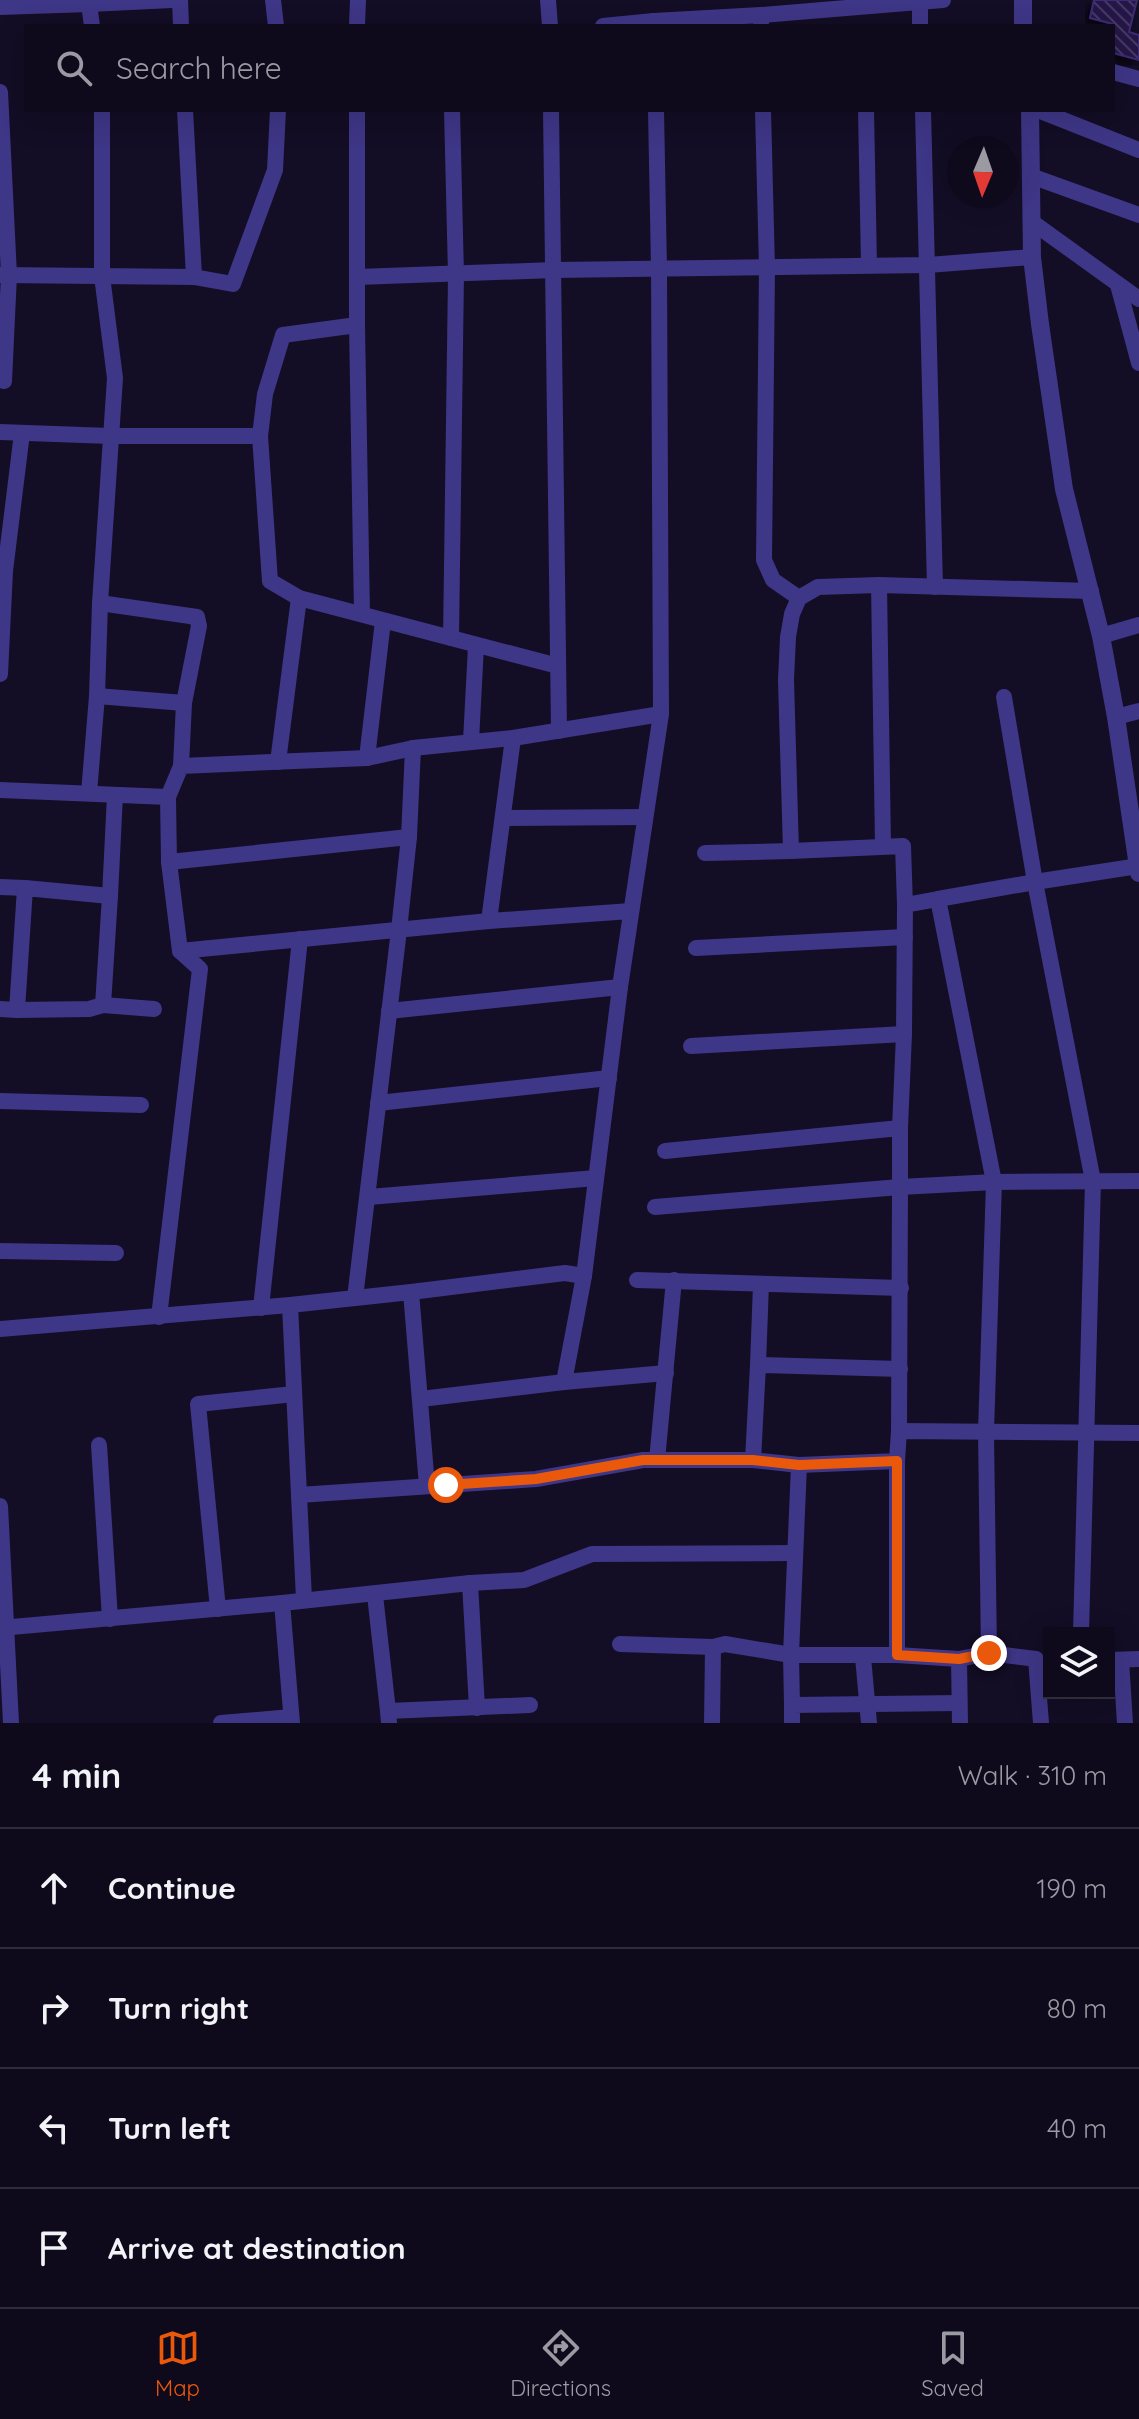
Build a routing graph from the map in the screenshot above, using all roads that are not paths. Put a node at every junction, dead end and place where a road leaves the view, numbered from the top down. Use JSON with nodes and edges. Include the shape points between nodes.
{"nodes":[{"id":1,"x":172,"y":0,"type":"edge"},
{"id":2,"x":180,"y":0,"type":"edge"},
{"id":3,"x":273,"y":0,"type":"edge"},
{"id":4,"x":358,"y":0,"type":"edge"},
{"id":5,"x":548,"y":0,"type":"edge"},
{"id":6,"x":1023,"y":0,"type":"edge"},
{"id":7,"x":141,"y":1,"type":"edge"},
{"id":8,"x":89,"y":2,"type":"edge"},
{"id":9,"x":932,"y":2,"type":"edge"},
{"id":10,"x":0,"y":7,"type":"edge"},
{"id":11,"x":761,"y":21,"type":"edge"},
{"id":12,"x":654,"y":23,"type":"edge"},
{"id":13,"x":92,"y":24,"type":"edge"},
{"id":14,"x":181,"y":24,"type":"edge"},
{"id":15,"x":276,"y":24,"type":"edge"},
{"id":16,"x":357,"y":24,"type":"edge"},
{"id":17,"x":550,"y":24,"type":"edge"},
{"id":18,"x":921,"y":24,"type":"edge"},
{"id":19,"x":1023,"y":24,"type":"edge"},
{"id":20,"x":1115,"y":73,"type":"edge"},
{"id":21,"x":1139,"y":79,"type":"edge"},
{"id":22,"x":0,"y":92,"type":"edge"},
{"id":23,"x":102,"y":112,"type":"edge"},
{"id":24,"x":185,"y":112,"type":"edge"},
{"id":25,"x":278,"y":112,"type":"edge"},
{"id":26,"x":357,"y":112,"type":"edge"},
{"id":27,"x":452,"y":112,"type":"edge"},
{"id":28,"x":551,"y":112,"type":"edge"},
{"id":29,"x":656,"y":112,"type":"edge"},
{"id":30,"x":763,"y":112,"type":"edge"},
{"id":31,"x":866,"y":112,"type":"edge"},
{"id":32,"x":923,"y":112,"type":"edge"},
{"id":33,"x":1030,"y":112,"type":"edge"},
{"id":34,"x":1043,"y":112,"type":"edge"},
{"id":35,"x":1139,"y":150,"type":"edge"},
{"id":36,"x":1031,"y":176,"type":"junction"},
{"id":37,"x":1139,"y":215,"type":"edge"},
{"id":38,"x":1032,"y":222,"type":"junction"},
{"id":39,"x":1032,"y":257,"type":"junction"},
{"id":40,"x":869,"y":265,"type":"junction"},
{"id":41,"x":928,"y":265,"type":"junction"},
{"id":42,"x":767,"y":268,"type":"junction"},
{"id":43,"x":659,"y":269,"type":"junction"},
{"id":44,"x":554,"y":270,"type":"junction"},
{"id":45,"x":5,"y":275,"type":"edge"},
{"id":46,"x":456,"y":275,"type":"junction"},
{"id":47,"x":102,"y":276,"type":"junction"},
{"id":48,"x":194,"y":277,"type":"junction"},
{"id":49,"x":357,"y":277,"type":"junction"},
{"id":50,"x":1118,"y":285,"type":"junction"},
{"id":51,"x":1139,"y":299,"type":"edge"},
{"id":52,"x":357,"y":325,"type":"junction"},
{"id":53,"x":1139,"y":363,"type":"edge"},
{"id":54,"x":4,"y":381,"type":"dead end"},
{"id":55,"x":0,"y":432,"type":"edge"},
{"id":56,"x":22,"y":433,"type":"junction"},
{"id":57,"x":110,"y":436,"type":"junction"},
{"id":58,"x":260,"y":436,"type":"junction"},
{"id":59,"x":879,"y":585,"type":"junction"},
{"id":60,"x":935,"y":587,"type":"junction"},
{"id":61,"x":1091,"y":591,"type":"junction"},
{"id":62,"x":299,"y":598,"type":"junction"},
{"id":63,"x":799,"y":598,"type":"junction"},
{"id":64,"x":100,"y":603,"type":"junction"},
{"id":65,"x":362,"y":614,"type":"junction"},
{"id":66,"x":383,"y":621,"type":"junction"},
{"id":67,"x":1139,"y":625,"type":"edge"},
{"id":68,"x":1101,"y":636,"type":"junction"},
{"id":69,"x":451,"y":638,"type":"junction"},
{"id":70,"x":476,"y":646,"type":"junction"},
{"id":71,"x":558,"y":666,"type":"junction"},
{"id":72,"x":0,"y":674,"type":"edge"},
{"id":73,"x":97,"y":696,"type":"junction"},
{"id":74,"x":1004,"y":697,"type":"dead end"},
{"id":75,"x":184,"y":703,"type":"junction"},
{"id":76,"x":1139,"y":711,"type":"edge"},
{"id":77,"x":661,"y":714,"type":"junction"},
{"id":78,"x":1116,"y":717,"type":"junction"},
{"id":79,"x":559,"y":731,"type":"junction"},
{"id":80,"x":513,"y":738,"type":"junction"},
{"id":81,"x":471,"y":741,"type":"junction"},
{"id":82,"x":413,"y":748,"type":"junction"},
{"id":83,"x":367,"y":758,"type":"junction"},
{"id":84,"x":278,"y":762,"type":"junction"},
{"id":85,"x":181,"y":766,"type":"junction"},
{"id":86,"x":0,"y":790,"type":"edge"},
{"id":87,"x":89,"y":793,"type":"junction"},
{"id":88,"x":115,"y":795,"type":"junction"},
{"id":89,"x":168,"y":797,"type":"junction"},
{"id":90,"x":645,"y":817,"type":"junction"},
{"id":91,"x":503,"y":818,"type":"junction"},
{"id":92,"x":409,"y":837,"type":"junction"},
{"id":93,"x":883,"y":846,"type":"junction"},
{"id":94,"x":791,"y":851,"type":"junction"},
{"id":95,"x":705,"y":853,"type":"dead end"},
{"id":96,"x":169,"y":862,"type":"junction"},
{"id":97,"x":1138,"y":869,"type":"edge"},
{"id":98,"x":1035,"y":882,"type":"junction"},
{"id":99,"x":0,"y":887,"type":"edge"},
{"id":100,"x":25,"y":888,"type":"junction"},
{"id":101,"x":110,"y":896,"type":"junction"},
{"id":102,"x":938,"y":899,"type":"junction"},
{"id":103,"x":905,"y":905,"type":"junction"},
{"id":104,"x":631,"y":911,"type":"junction"},
{"id":105,"x":489,"y":921,"type":"junction"},
{"id":106,"x":399,"y":930,"type":"junction"},
{"id":107,"x":905,"y":937,"type":"junction"},
{"id":108,"x":300,"y":939,"type":"junction"},
{"id":109,"x":696,"y":948,"type":"dead end"},
{"id":110,"x":180,"y":951,"type":"junction"},
{"id":111,"x":620,"y":987,"type":"junction"},
{"id":112,"x":103,"y":1005,"type":"junction"},
{"id":113,"x":0,"y":1009,"type":"edge"},
{"id":114,"x":154,"y":1009,"type":"dead end"},
{"id":115,"x":17,"y":1010,"type":"junction"},
{"id":116,"x":389,"y":1011,"type":"junction"},
{"id":117,"x":904,"y":1034,"type":"junction"},
{"id":118,"x":691,"y":1046,"type":"dead end"},
{"id":119,"x":609,"y":1078,"type":"junction"},
{"id":120,"x":0,"y":1101,"type":"edge"},
{"id":121,"x":378,"y":1103,"type":"junction"},
{"id":122,"x":141,"y":1105,"type":"dead end"},
{"id":123,"x":900,"y":1128,"type":"junction"},
{"id":124,"x":665,"y":1151,"type":"dead end"},
{"id":125,"x":596,"y":1178,"type":"junction"},
{"id":126,"x":1093,"y":1181,"type":"junction"},
{"id":127,"x":1139,"y":1181,"type":"edge"},
{"id":128,"x":994,"y":1182,"type":"junction"},
{"id":129,"x":900,"y":1187,"type":"junction"},
{"id":130,"x":369,"y":1197,"type":"junction"},
{"id":131,"x":655,"y":1207,"type":"dead end"},
{"id":132,"x":0,"y":1251,"type":"edge"},
{"id":133,"x":116,"y":1253,"type":"dead end"},
{"id":134,"x":584,"y":1276,"type":"junction"},
{"id":135,"x":637,"y":1280,"type":"dead end"},
{"id":136,"x":674,"y":1280,"type":"junction"},
{"id":137,"x":761,"y":1284,"type":"junction"},
{"id":138,"x":901,"y":1288,"type":"junction"},
{"id":139,"x":411,"y":1292,"type":"junction"},
{"id":140,"x":355,"y":1298,"type":"junction"},
{"id":141,"x":290,"y":1305,"type":"junction"},
{"id":142,"x":261,"y":1308,"type":"junction"},
{"id":143,"x":159,"y":1317,"type":"junction"},
{"id":144,"x":0,"y":1329,"type":"edge"},
{"id":145,"x":758,"y":1365,"type":"junction"},
{"id":146,"x":900,"y":1369,"type":"junction"},
{"id":147,"x":666,"y":1373,"type":"junction"},
{"id":148,"x":564,"y":1382,"type":"junction"},
{"id":149,"x":294,"y":1394,"type":"junction"},
{"id":150,"x":421,"y":1399,"type":"junction"},
{"id":151,"x":899,"y":1431,"type":"junction"},
{"id":152,"x":986,"y":1432,"type":"junction"},
{"id":153,"x":1085,"y":1433,"type":"junction"},
{"id":154,"x":1139,"y":1433,"type":"edge"},
{"id":155,"x":99,"y":1445,"type":"dead end"},
{"id":156,"x":657,"y":1460,"type":"junction"},
{"id":157,"x":753,"y":1460,"type":"junction"},
{"id":158,"x":897,"y":1461,"type":"junction"},
{"id":159,"x":799,"y":1465,"type":"junction"},
{"id":160,"x":427,"y":1486,"type":"junction"},
{"id":161,"x":299,"y":1495,"type":"junction"},
{"id":162,"x":0,"y":1506,"type":"edge"},
{"id":163,"x":795,"y":1553,"type":"junction"},
{"id":164,"x":470,"y":1583,"type":"junction"},
{"id":165,"x":375,"y":1595,"type":"junction"},
{"id":166,"x":304,"y":1599,"type":"junction"},
{"id":167,"x":282,"y":1603,"type":"junction"},
{"id":168,"x":218,"y":1609,"type":"junction"},
{"id":169,"x":110,"y":1619,"type":"junction"},
{"id":170,"x":1081,"y":1627,"type":"edge"},
{"id":171,"x":3,"y":1628,"type":"edge"},
{"id":172,"x":620,"y":1644,"type":"dead end"},
{"id":173,"x":713,"y":1647,"type":"junction"},
{"id":174,"x":989,"y":1653,"type":"junction"},
{"id":175,"x":791,"y":1655,"type":"junction"},
{"id":176,"x":897,"y":1655,"type":"junction"},
{"id":177,"x":863,"y":1657,"type":"junction"},
{"id":178,"x":959,"y":1659,"type":"junction"},
{"id":179,"x":1043,"y":1659,"type":"edge"},
{"id":180,"x":1139,"y":1659,"type":"edge"},
{"id":181,"x":1115,"y":1660,"type":"edge"},
{"id":182,"x":868,"y":1703,"type":"junction"},
{"id":183,"x":959,"y":1703,"type":"junction"},
{"id":184,"x":530,"y":1705,"type":"dead end"},
{"id":185,"x":792,"y":1705,"type":"junction"},
{"id":186,"x":477,"y":1708,"type":"junction"},
{"id":187,"x":389,"y":1717,"type":"edge"},
{"id":188,"x":291,"y":1720,"type":"edge"},
{"id":189,"x":11,"y":1723,"type":"edge"},
{"id":190,"x":221,"y":1723,"type":"edge"},
{"id":191,"x":712,"y":1723,"type":"edge"},
{"id":192,"x":792,"y":1723,"type":"edge"},
{"id":193,"x":869,"y":1723,"type":"edge"},
{"id":194,"x":960,"y":1723,"type":"edge"},
{"id":195,"x":1041,"y":1723,"type":"edge"},
{"id":196,"x":1125,"y":1723,"type":"edge"}],
"edges":[{"from":1,"to":7,"type":"street"},
{"from":2,"to":14,"type":"street"},
{"from":3,"to":15,"type":"street"},
{"from":4,"to":16,"type":"street"},
{"from":5,"to":17,"type":"street"},
{"from":6,"to":19,"type":"street"},
{"from":7,"to":8,"type":"street"},
{"from":8,"to":10,"type":"street"},
{"from":8,"to":13,"type":"street"},
{"from":9,"to":11,"type":"street"},
{"from":9,"to":18,"type":"street"},
{"from":11,"to":12,"type":"street"},
{"from":20,"to":21,"type":"street"},
{"from":22,"to":45,"type":"street"},
{"from":23,"to":47,"type":"street"},
{"from":24,"to":48,"type":"street"},
{"from":25,"to":48,"type":"street","via":[[275,170],[233,284]]},
{"from":26,"to":49,"type":"street"},
{"from":27,"to":46,"type":"street"},
{"from":28,"to":44,"type":"street"},
{"from":29,"to":43,"type":"street"},
{"from":30,"to":42,"type":"street"},
{"from":31,"to":40,"type":"street"},
{"from":32,"to":41,"type":"street"},
{"from":33,"to":36,"type":"street"},
{"from":34,"to":35,"type":"street"},
{"from":36,"to":37,"type":"street"},
{"from":36,"to":38,"type":"street"},
{"from":38,"to":39,"type":"street"},
{"from":38,"to":50,"type":"street"},
{"from":39,"to":41,"type":"street"},
{"from":39,"to":61,"type":"street","via":[[1064,489]]},
{"from":40,"to":41,"type":"street"},
{"from":40,"to":42,"type":"street"},
{"from":41,"to":60,"type":"street"},
{"from":42,"to":43,"type":"street"},
{"from":42,"to":63,"type":"street","via":[[764,560],[773,580]]},
{"from":43,"to":44,"type":"street"},
{"from":43,"to":77,"type":"street"},
{"from":44,"to":46,"type":"street"},
{"from":44,"to":71,"type":"street"},
{"from":45,"to":47,"type":"street"},
{"from":45,"to":54,"type":"street"},
{"from":46,"to":49,"type":"street"},
{"from":46,"to":69,"type":"street"},
{"from":47,"to":48,"type":"street"},
{"from":47,"to":57,"type":"street","via":[[115,378]]},
{"from":49,"to":52,"type":"street"},
{"from":50,"to":51,"type":"street"},
{"from":50,"to":53,"type":"street"},
{"from":52,"to":58,"type":"street","via":[[283,335],[265,394]]},
{"from":52,"to":65,"type":"street"},
{"from":55,"to":56,"type":"street"},
{"from":56,"to":57,"type":"street"},
{"from":56,"to":72,"type":"street","via":[[5,571]]},
{"from":57,"to":58,"type":"street"},
{"from":57,"to":64,"type":"street"},
{"from":58,"to":62,"type":"street","via":[[270,581]]},
{"from":59,"to":60,"type":"street"},
{"from":59,"to":63,"type":"street","via":[[818,587]]},
{"from":59,"to":93,"type":"street"},
{"from":60,"to":61,"type":"street"},
{"from":61,"to":68,"type":"street"},
{"from":62,"to":65,"type":"street"},
{"from":62,"to":84,"type":"street"},
{"from":63,"to":94,"type":"street","via":[[788,637],[786,680]]},
{"from":64,"to":73,"type":"street"},
{"from":64,"to":75,"type":"street","via":[[197,617]]},
{"from":65,"to":66,"type":"street"},
{"from":66,"to":69,"type":"street"},
{"from":66,"to":83,"type":"street"},
{"from":67,"to":68,"type":"street"},
{"from":68,"to":78,"type":"street"},
{"from":69,"to":70,"type":"street"},
{"from":70,"to":71,"type":"street"},
{"from":70,"to":81,"type":"street"},
{"from":71,"to":79,"type":"street"},
{"from":73,"to":75,"type":"street"},
{"from":73,"to":87,"type":"street"},
{"from":74,"to":98,"type":"street"},
{"from":75,"to":85,"type":"street"},
{"from":76,"to":78,"type":"street"},
{"from":77,"to":79,"type":"street"},
{"from":77,"to":90,"type":"street"},
{"from":78,"to":97,"type":"street"},
{"from":79,"to":80,"type":"street"},
{"from":80,"to":81,"type":"street"},
{"from":80,"to":91,"type":"street"},
{"from":81,"to":82,"type":"street"},
{"from":82,"to":83,"type":"street"},
{"from":82,"to":92,"type":"street"},
{"from":83,"to":84,"type":"street"},
{"from":84,"to":85,"type":"street"},
{"from":85,"to":89,"type":"street"},
{"from":86,"to":87,"type":"street"},
{"from":87,"to":88,"type":"street"},
{"from":88,"to":89,"type":"street"},
{"from":88,"to":101,"type":"street"},
{"from":89,"to":96,"type":"street"},
{"from":90,"to":91,"type":"street"},
{"from":90,"to":104,"type":"street"},
{"from":91,"to":105,"type":"street"},
{"from":92,"to":96,"type":"street"},
{"from":92,"to":106,"type":"street"},
{"from":93,"to":94,"type":"street"},
{"from":93,"to":103,"type":"street","via":[[903,846]]},
{"from":94,"to":95,"type":"street"},
{"from":96,"to":110,"type":"street"},
{"from":97,"to":98,"type":"street"},
{"from":98,"to":102,"type":"street"},
{"from":98,"to":126,"type":"street"},
{"from":99,"to":100,"type":"street"},
{"from":100,"to":101,"type":"street"},
{"from":100,"to":115,"type":"street"},
{"from":101,"to":112,"type":"street"},
{"from":102,"to":103,"type":"street"},
{"from":102,"to":128,"type":"street"},
{"from":103,"to":107,"type":"street"},
{"from":104,"to":105,"type":"street"},
{"from":104,"to":111,"type":"street"},
{"from":105,"to":106,"type":"street"},
{"from":106,"to":108,"type":"street"},
{"from":106,"to":116,"type":"street"},
{"from":107,"to":109,"type":"street"},
{"from":107,"to":117,"type":"street"},
{"from":108,"to":110,"type":"street"},
{"from":108,"to":142,"type":"street"},
{"from":110,"to":143,"type":"street","via":[[200,969]]},
{"from":111,"to":116,"type":"street"},
{"from":111,"to":119,"type":"street"},
{"from":112,"to":114,"type":"street"},
{"from":112,"to":115,"type":"street"},
{"from":113,"to":115,"type":"street"},
{"from":116,"to":121,"type":"street"},
{"from":117,"to":118,"type":"street"},
{"from":117,"to":123,"type":"street"},
{"from":119,"to":121,"type":"street"},
{"from":119,"to":125,"type":"street"},
{"from":120,"to":122,"type":"street"},
{"from":121,"to":130,"type":"street"},
{"from":123,"to":124,"type":"street"},
{"from":123,"to":129,"type":"street"},
{"from":125,"to":130,"type":"street"},
{"from":125,"to":134,"type":"street"},
{"from":126,"to":127,"type":"street"},
{"from":126,"to":128,"type":"street"},
{"from":126,"to":153,"type":"street"},
{"from":128,"to":129,"type":"street"},
{"from":128,"to":152,"type":"street"},
{"from":129,"to":131,"type":"street"},
{"from":129,"to":138,"type":"street"},
{"from":130,"to":140,"type":"street"},
{"from":132,"to":133,"type":"street"},
{"from":134,"to":139,"type":"street","via":[[565,1273]]},
{"from":134,"to":148,"type":"street"},
{"from":135,"to":136,"type":"street"},
{"from":136,"to":137,"type":"street"},
{"from":136,"to":147,"type":"street"},
{"from":137,"to":138,"type":"street"},
{"from":137,"to":145,"type":"street"},
{"from":138,"to":146,"type":"street"},
{"from":139,"to":140,"type":"street"},
{"from":139,"to":150,"type":"street"},
{"from":140,"to":141,"type":"street"},
{"from":141,"to":142,"type":"street"},
{"from":141,"to":149,"type":"street"},
{"from":142,"to":143,"type":"street"},
{"from":143,"to":144,"type":"street"},
{"from":145,"to":146,"type":"street"},
{"from":145,"to":157,"type":"street"},
{"from":146,"to":151,"type":"street"},
{"from":147,"to":148,"type":"street"},
{"from":147,"to":156,"type":"street"},
{"from":148,"to":150,"type":"street"},
{"from":149,"to":161,"type":"street"},
{"from":149,"to":168,"type":"street","via":[[198,1404]]},
{"from":150,"to":160,"type":"street"},
{"from":151,"to":152,"type":"street"},
{"from":151,"to":158,"type":"street"},
{"from":152,"to":153,"type":"street"},
{"from":152,"to":174,"type":"street"},
{"from":153,"to":154,"type":"street"},
{"from":153,"to":170,"type":"street"},
{"from":155,"to":169,"type":"street"},
{"from":156,"to":157,"type":"street"},
{"from":156,"to":160,"type":"street","via":[[536,1479]]},
{"from":157,"to":159,"type":"street"},
{"from":158,"to":159,"type":"street"},
{"from":158,"to":176,"type":"street"},
{"from":159,"to":163,"type":"street"},
{"from":160,"to":161,"type":"street"},
{"from":161,"to":166,"type":"street"},
{"from":162,"to":171,"type":"street"},
{"from":163,"to":164,"type":"street","via":[[592,1554],[524,1580]]},
{"from":163,"to":175,"type":"street"},
{"from":164,"to":165,"type":"street"},
{"from":164,"to":186,"type":"street"},
{"from":165,"to":166,"type":"street"},
{"from":165,"to":187,"type":"street"},
{"from":166,"to":167,"type":"street"},
{"from":167,"to":168,"type":"street"},
{"from":167,"to":188,"type":"street"},
{"from":168,"to":169,"type":"street"},
{"from":169,"to":171,"type":"street"},
{"from":171,"to":189,"type":"street"},
{"from":172,"to":173,"type":"street"},
{"from":173,"to":175,"type":"street","via":[[725,1644]]},
{"from":173,"to":191,"type":"street"},
{"from":174,"to":178,"type":"street"},
{"from":174,"to":179,"type":"street"},
{"from":175,"to":177,"type":"street"},
{"from":175,"to":185,"type":"street"},
{"from":176,"to":177,"type":"street"},
{"from":176,"to":178,"type":"street"},
{"from":177,"to":182,"type":"street"},
{"from":178,"to":183,"type":"street"},
{"from":179,"to":195,"type":"street"},
{"from":180,"to":181,"type":"street"},
{"from":181,"to":196,"type":"street"},
{"from":182,"to":183,"type":"street"},
{"from":182,"to":185,"type":"street"},
{"from":182,"to":193,"type":"street"},
{"from":183,"to":194,"type":"street"},
{"from":184,"to":186,"type":"street"},
{"from":185,"to":192,"type":"street"},
{"from":186,"to":187,"type":"street"},
{"from":188,"to":190,"type":"street"}]}
